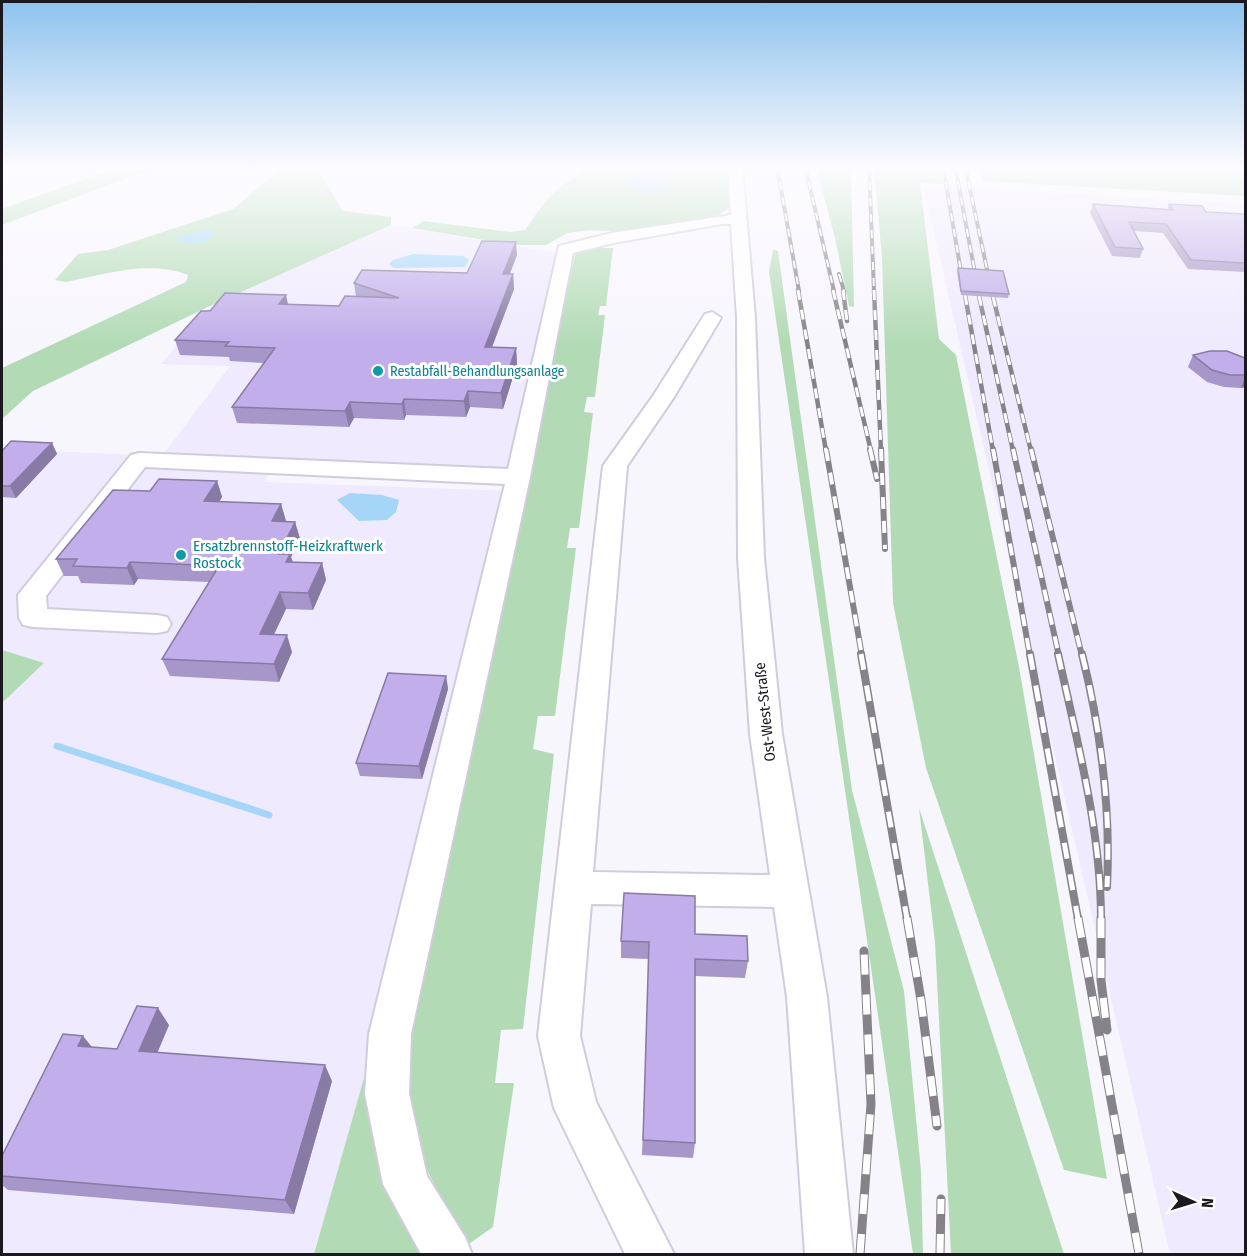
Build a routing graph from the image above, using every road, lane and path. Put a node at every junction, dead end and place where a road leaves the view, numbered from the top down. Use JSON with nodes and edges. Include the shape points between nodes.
{"nodes":[{"id":1,"x":690,"y":225,"type":"edge"},
{"id":2,"x":740,"y":225,"type":"edge"},
{"id":3,"x":712,"y":318,"type":"dead end"},
{"id":4,"x":518,"y":477,"type":"junction"},
{"id":5,"x":157,"y":624,"type":"dead end"},
{"id":6,"x":573,"y":888,"type":"junction"},
{"id":7,"x":792,"y":891,"type":"junction"},
{"id":8,"x":448,"y":1254,"type":"edge"},
{"id":9,"x":650,"y":1254,"type":"edge"},
{"id":10,"x":829,"y":1254,"type":"edge"}],
"edges":[{"from":1,"to":4,"type":"street","via":[[565,250]]},
{"from":2,"to":7,"type":"street","name":"Ost-West-Straße","via":[[747,338],[751,558],[771,780]]},
{"from":3,"to":6,"type":"street","via":[[615,466]]},
{"from":4,"to":5,"type":"street","via":[[139,460],[32,595],[33,618]]},
{"from":4,"to":8,"type":"street","via":[[390,1034],[387,1094],[406,1184]]},
{"from":6,"to":7,"type":"street"},
{"from":6,"to":9,"type":"street","via":[[559,1036],[576,1108]]},
{"from":7,"to":10,"type":"street","name":"Ost-West-Straße","via":[[807,997]]}]}
